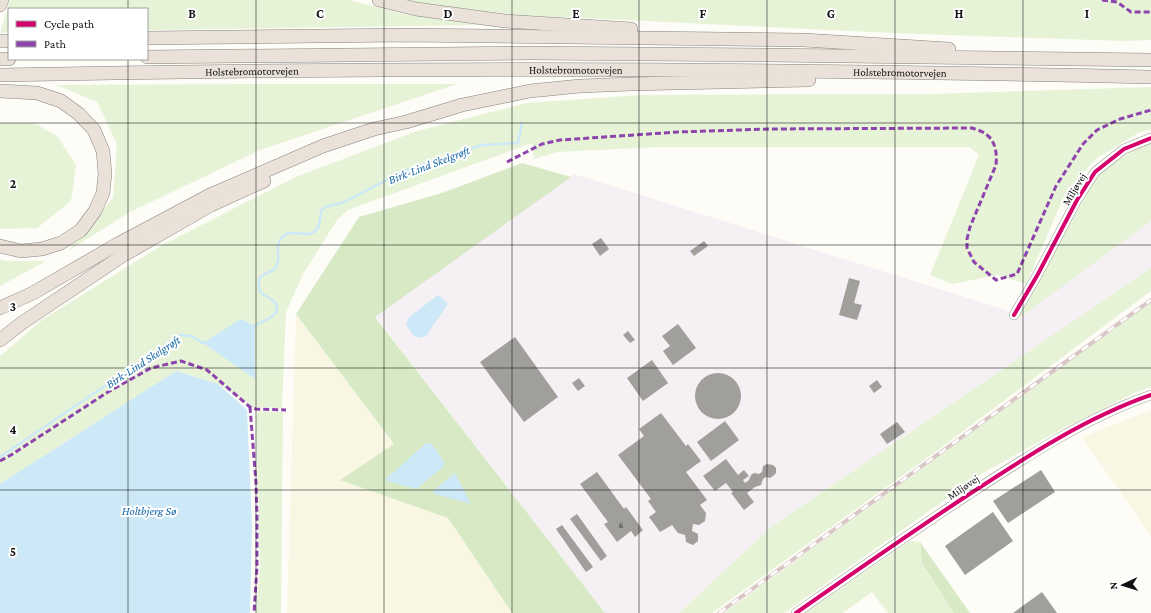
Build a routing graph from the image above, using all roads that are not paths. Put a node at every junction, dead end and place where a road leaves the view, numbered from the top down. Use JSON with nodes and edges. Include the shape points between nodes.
{"nodes":[{"id":1,"x":2,"y":0,"type":"edge"},
{"id":2,"x":379,"y":0,"type":"edge"},
{"id":3,"x":0,"y":5,"type":"edge"},
{"id":4,"x":148,"y":38,"type":"edge"},
{"id":5,"x":768,"y":39,"type":"junction"},
{"id":6,"x":148,"y":57,"type":"edge"},
{"id":7,"x":1088,"y":59,"type":"junction"},
{"id":8,"x":1151,"y":60,"type":"edge"},
{"id":9,"x":1024,"y":74,"type":"junction"},
{"id":10,"x":4,"y":75,"type":"edge"},
{"id":11,"x":1151,"y":77,"type":"edge"},
{"id":12,"x":0,"y":91,"type":"edge"},
{"id":13,"x":406,"y":122,"type":"junction"},
{"id":14,"x":1151,"y":138,"type":"edge"},
{"id":15,"x":0,"y":246,"type":"edge"},
{"id":16,"x":0,"y":308,"type":"edge"},
{"id":17,"x":1014,"y":315,"type":"dead end"},
{"id":18,"x":0,"y":340,"type":"edge"},
{"id":19,"x":1151,"y":395,"type":"edge"},
{"id":20,"x":796,"y":613,"type":"edge"}],
"edges":[{"from":1,"to":3,"type":"highway"},
{"from":2,"to":5,"type":"highway","via":[[416,10],[505,21]]},
{"from":4,"to":5,"type":"highway","via":[[404,35]]},
{"from":5,"to":7,"type":"highway"},
{"from":6,"to":7,"type":"highway","name":"Holstebromotorvejen","via":[[531,53]]},
{"from":7,"to":8,"type":"highway","name":"Holstebromotorvejen"},
{"from":9,"to":10,"type":"highway","name":"Holstebromotorvejen","via":[[493,70]]},
{"from":9,"to":11,"type":"highway","name":"Holstebromotorvejen"},
{"from":9,"to":13,"type":"highway","via":[[997,78],[580,86],[500,97],[462,105]]},
{"from":12,"to":15,"type":"highway","via":[[37,93],[61,101],[79,114],[94,130],[103,151],[105,174],[103,193],[95,211],[81,230],[61,242],[42,249],[21,251]]},
{"from":13,"to":16,"type":"highway","via":[[374,129],[323,146],[210,195],[33,293]]},
{"from":13,"to":18,"type":"highway","via":[[328,151],[211,205],[122,256]]},
{"from":14,"to":17,"type":"street","name":"Miljøvej","via":[[1124,149],[1095,172]]},
{"from":19,"to":20,"type":"street","name":"Miljøvej","via":[[1131,402],[1025,457]]}]}
